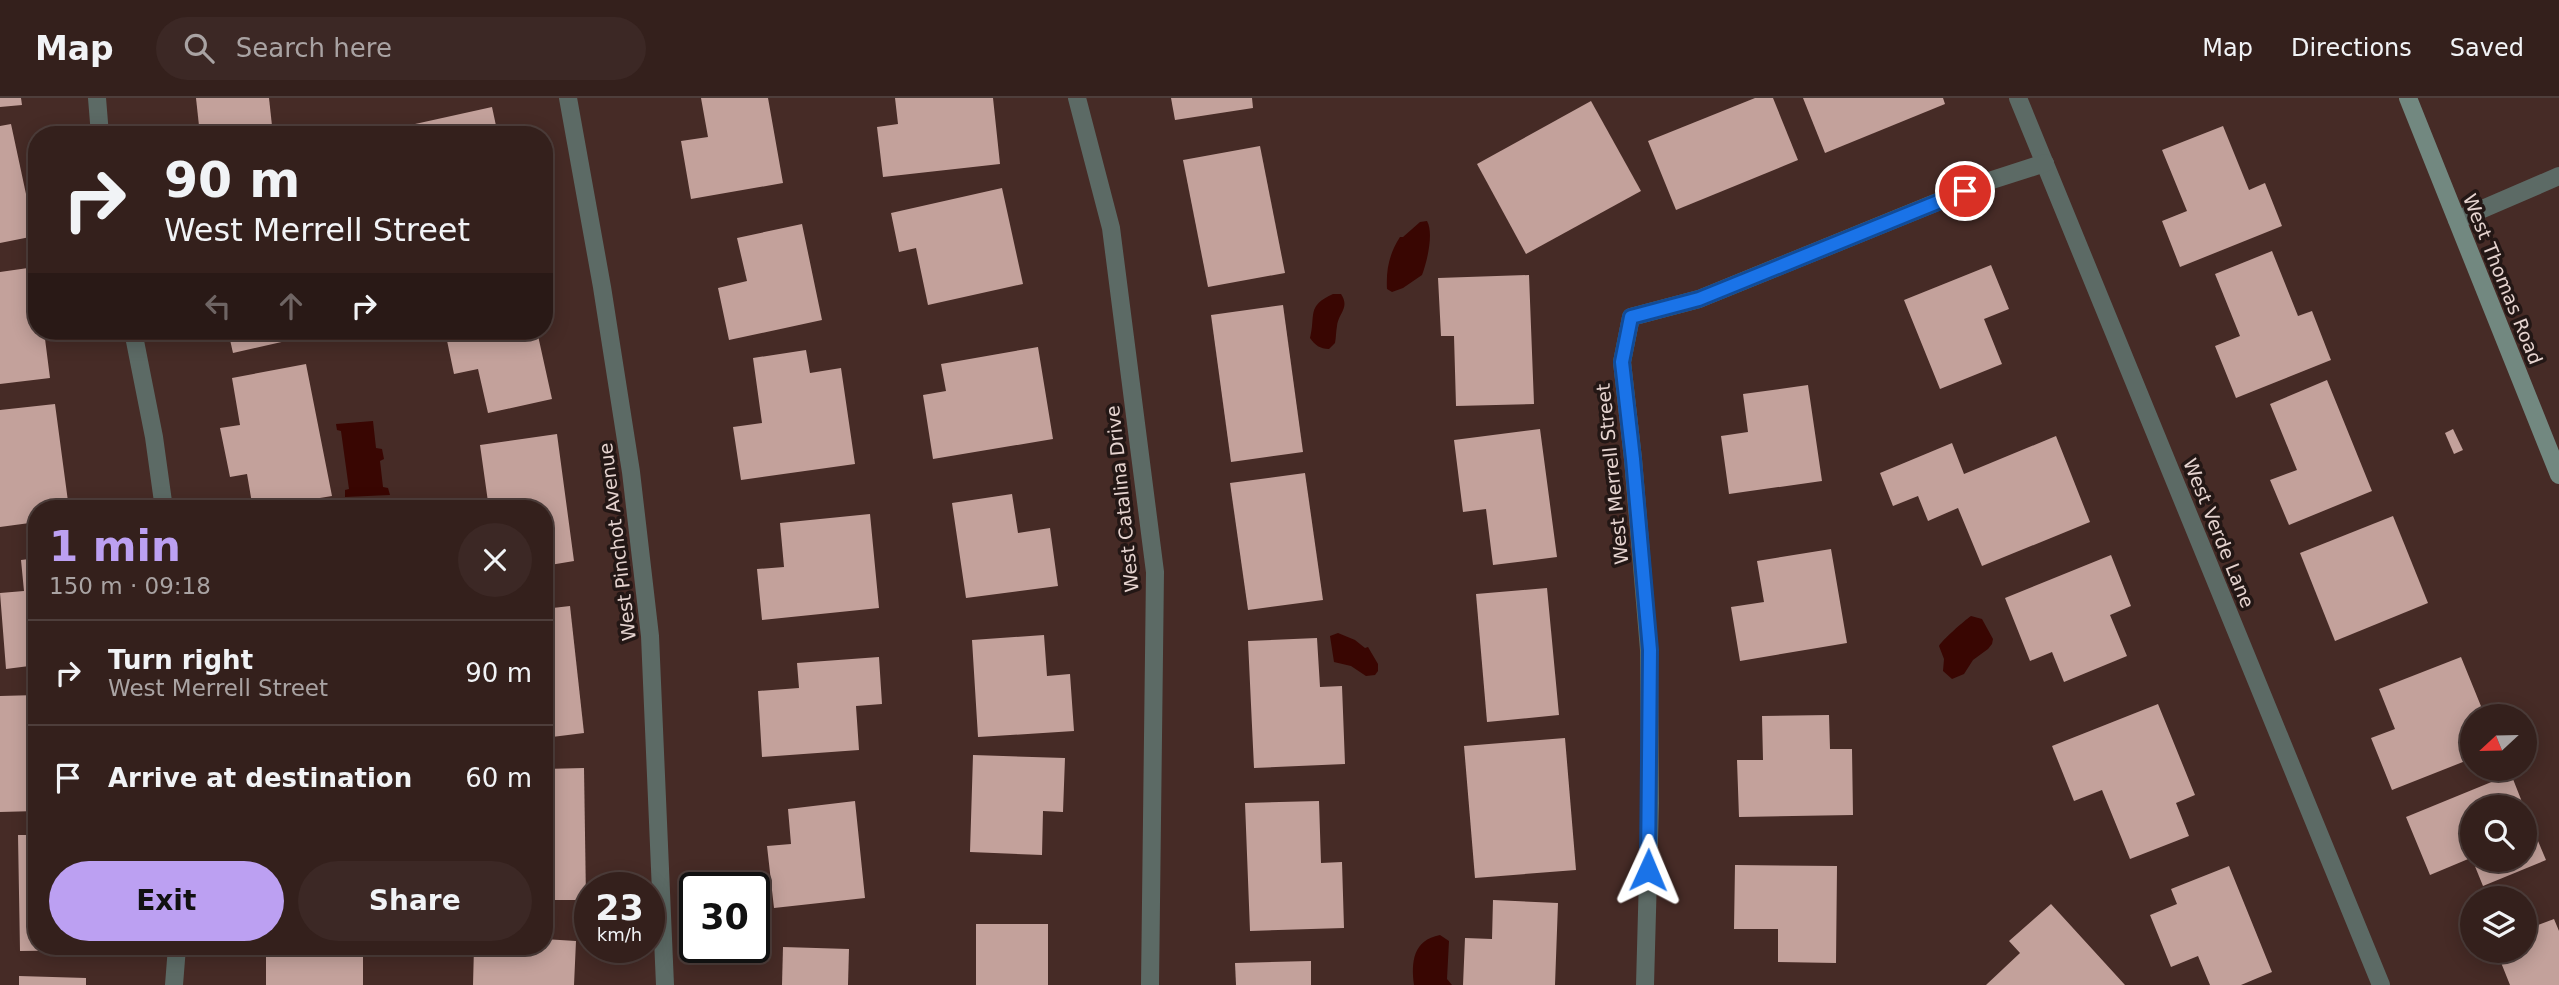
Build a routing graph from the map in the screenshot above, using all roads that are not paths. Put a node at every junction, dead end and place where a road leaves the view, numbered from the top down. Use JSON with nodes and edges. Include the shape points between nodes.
{"nodes":[{"id":1,"x":97,"y":98,"type":"edge"},
{"id":2,"x":568,"y":98,"type":"edge"},
{"id":3,"x":1077,"y":98,"type":"edge"},
{"id":4,"x":2018,"y":98,"type":"edge"},
{"id":5,"x":2407,"y":98,"type":"edge"},
{"id":6,"x":99,"y":126,"type":"edge"},
{"id":7,"x":2045,"y":163,"type":"junction"},
{"id":8,"x":2559,"y":176,"type":"edge"},
{"id":9,"x":2457,"y":220,"type":"junction"},
{"id":10,"x":135,"y":340,"type":"edge"},
{"id":11,"x":2559,"y":475,"type":"edge"},
{"id":12,"x":163,"y":500,"type":"edge"},
{"id":13,"x":176,"y":955,"type":"edge"},
{"id":14,"x":174,"y":985,"type":"edge"},
{"id":15,"x":665,"y":985,"type":"edge"},
{"id":16,"x":1150,"y":985,"type":"edge"},
{"id":17,"x":1645,"y":985,"type":"edge"},
{"id":18,"x":2381,"y":985,"type":"edge"}],
"edges":[{"from":1,"to":6,"type":"street"},
{"from":2,"to":15,"type":"street","name":"West Pinchot Avenue","via":[[631,472],[650,636]]},
{"from":3,"to":16,"type":"street","name":"West Catalina Drive","via":[[1111,228],[1155,572]]},
{"from":4,"to":7,"type":"street","name":"West Verde Lane"},
{"from":5,"to":9,"type":"main road","name":"West Thomas Road"},
{"from":7,"to":17,"type":"street","name":"West Merrell Street","via":[[1989,181],[1699,299],[1631,317],[1622,362],[1650,650]]},
{"from":7,"to":18,"type":"street","name":"West Verde Lane"},
{"from":8,"to":9,"type":"street"},
{"from":9,"to":11,"type":"main road","name":"West Thomas Road"},
{"from":10,"to":12,"type":"street"},
{"from":13,"to":14,"type":"street"}]}
